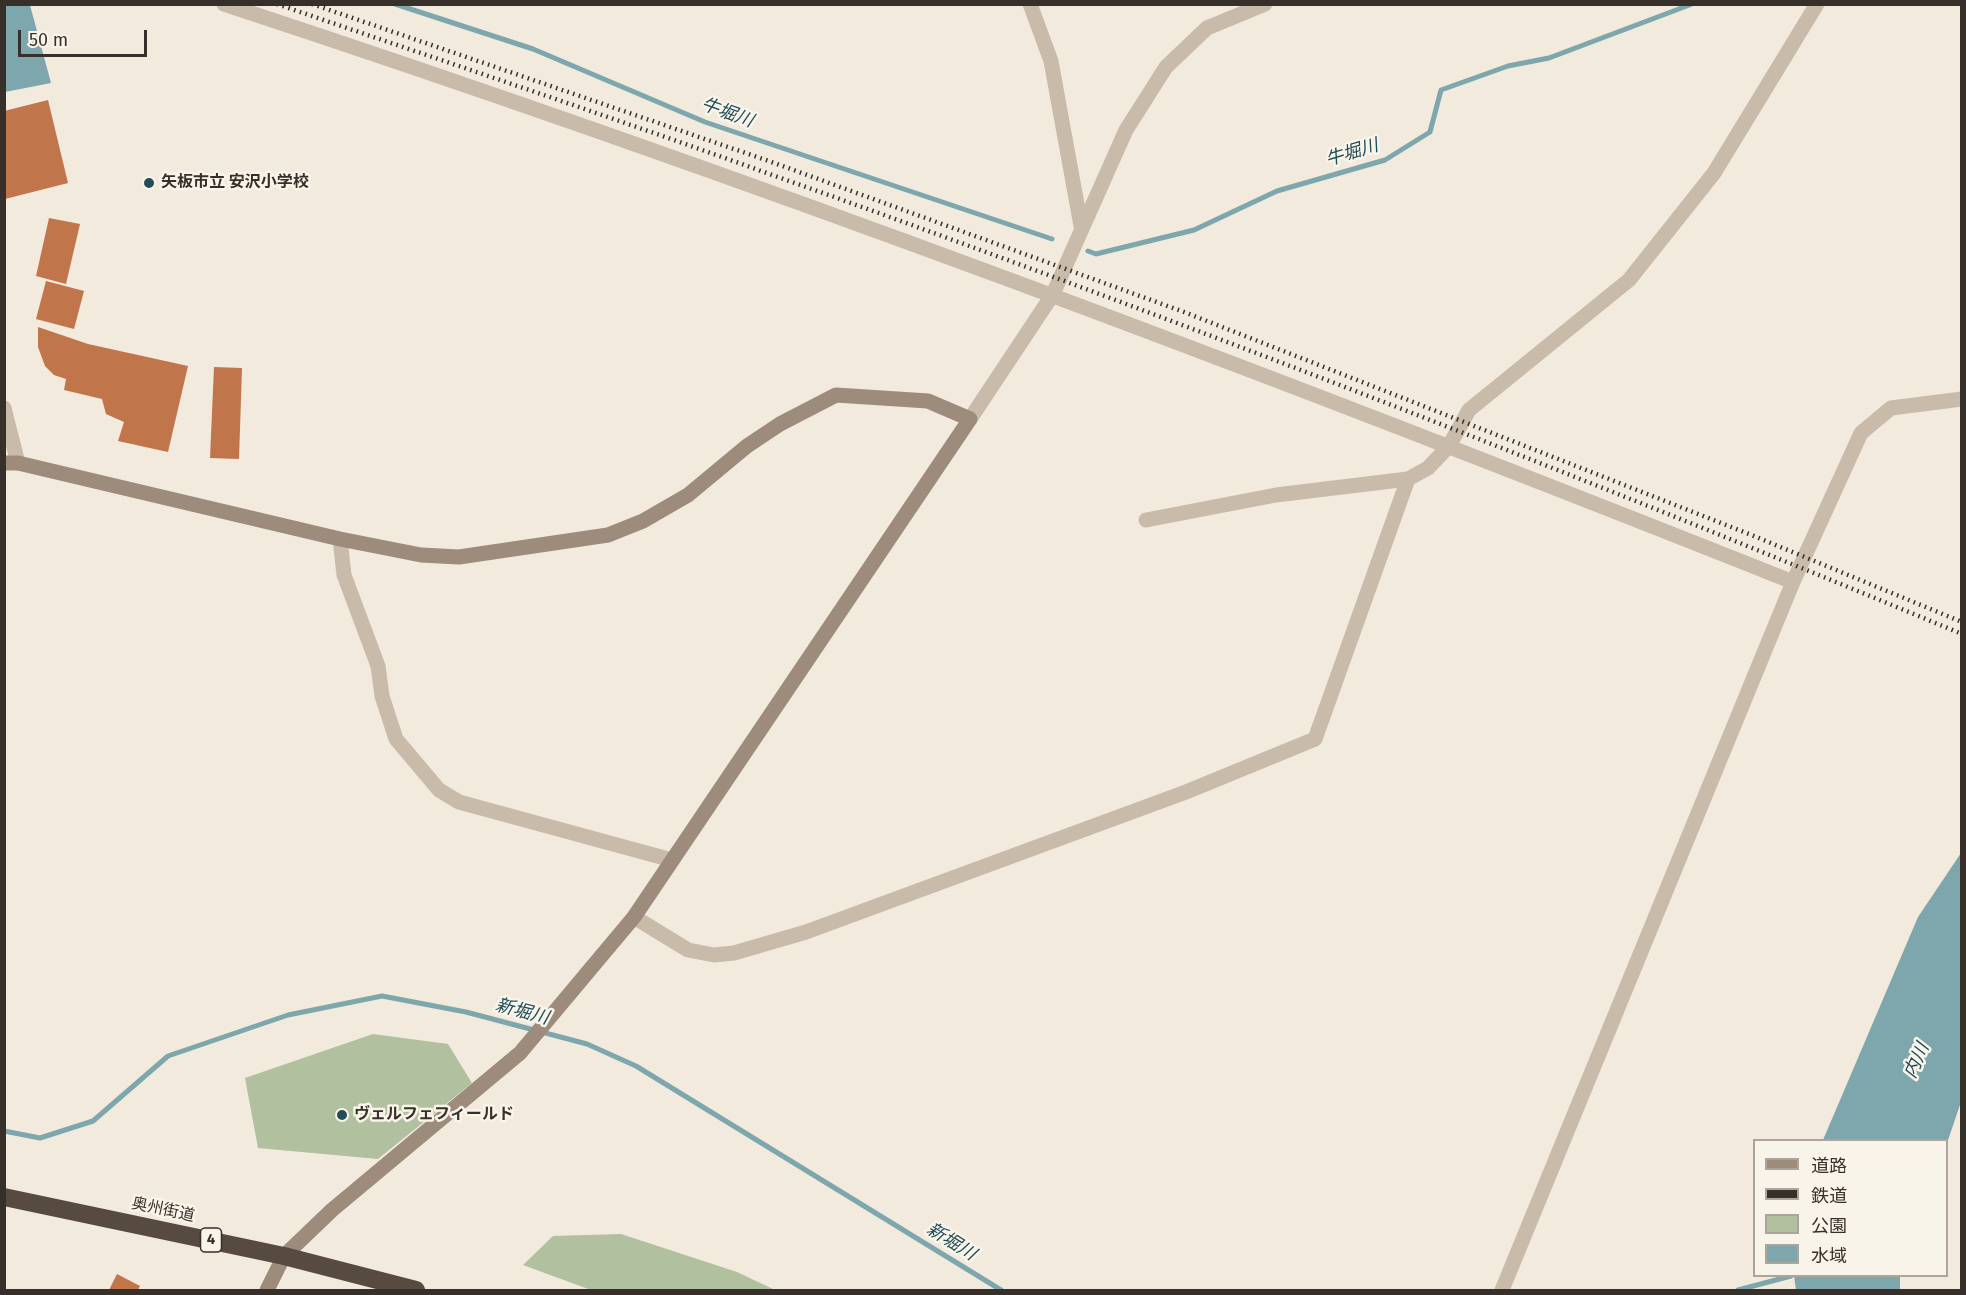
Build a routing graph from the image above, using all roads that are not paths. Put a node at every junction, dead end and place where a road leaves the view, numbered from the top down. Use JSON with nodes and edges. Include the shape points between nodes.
{"nodes":[{"id":1,"x":225,"y":4,"type":"edge"},
{"id":2,"x":1030,"y":4,"type":"edge"},
{"id":3,"x":1265,"y":4,"type":"edge"},
{"id":4,"x":1817,"y":4,"type":"edge"},
{"id":5,"x":1081,"y":226,"type":"junction"},
{"id":6,"x":1053,"y":294,"type":"junction"},
{"id":7,"x":1962,"y":399,"type":"edge"},
{"id":8,"x":4,"y":408,"type":"edge"},
{"id":9,"x":970,"y":419,"type":"junction"},
{"id":10,"x":1449,"y":446,"type":"junction"},
{"id":11,"x":11,"y":463,"type":"edge"},
{"id":12,"x":1408,"y":479,"type":"junction"},
{"id":13,"x":1146,"y":520,"type":"dead end"},
{"id":14,"x":340,"y":539,"type":"junction"},
{"id":15,"x":1793,"y":582,"type":"junction"},
{"id":16,"x":672,"y":860,"type":"junction"},
{"id":17,"x":634,"y":917,"type":"junction"},
{"id":18,"x":4,"y":1197,"type":"edge"},
{"id":19,"x":284,"y":1256,"type":"junction"},
{"id":20,"x":267,"y":1290,"type":"edge"},
{"id":21,"x":416,"y":1290,"type":"edge"},
{"id":22,"x":1502,"y":1290,"type":"edge"}],
"edges":[{"from":1,"to":6,"type":"street","via":[[681,160]]},
{"from":2,"to":5,"type":"street","via":[[1051,61]]},
{"from":3,"to":5,"type":"street","via":[[1208,28],[1166,67],[1126,130]]},
{"from":4,"to":10,"type":"street","via":[[1714,173],[1629,280],[1469,410]]},
{"from":5,"to":6,"type":"street"},
{"from":6,"to":9,"type":"street"},
{"from":6,"to":10,"type":"street"},
{"from":7,"to":15,"type":"street","via":[[1891,408],[1861,433]]},
{"from":8,"to":11,"type":"street"},
{"from":9,"to":14,"type":"street","via":[[928,401],[836,395],[755,440],[688,495],[643,521],[608,535],[459,557],[421,555]]},
{"from":9,"to":16,"type":"street"},
{"from":10,"to":12,"type":"street","via":[[1428,468]]},
{"from":10,"to":15,"type":"street"},
{"from":11,"to":14,"type":"street"},
{"from":12,"to":13,"type":"street","via":[[1276,495]]},
{"from":12,"to":17,"type":"street","via":[[1315,739],[1186,792],[806,932],[734,953],[714,955],[688,950]]},
{"from":14,"to":16,"type":"street","via":[[345,575],[378,666],[382,696],[396,739],[439,790],[459,802]]},
{"from":15,"to":22,"type":"street"},
{"from":16,"to":17,"type":"street"},
{"from":17,"to":19,"type":"street","via":[[528,1043],[383,1165]]},
{"from":18,"to":19,"type":"highway","name":"奥州街道","number":"4"},
{"from":19,"to":20,"type":"street"},
{"from":19,"to":21,"type":"highway","name":"奥州街道","number":"4"}]}
